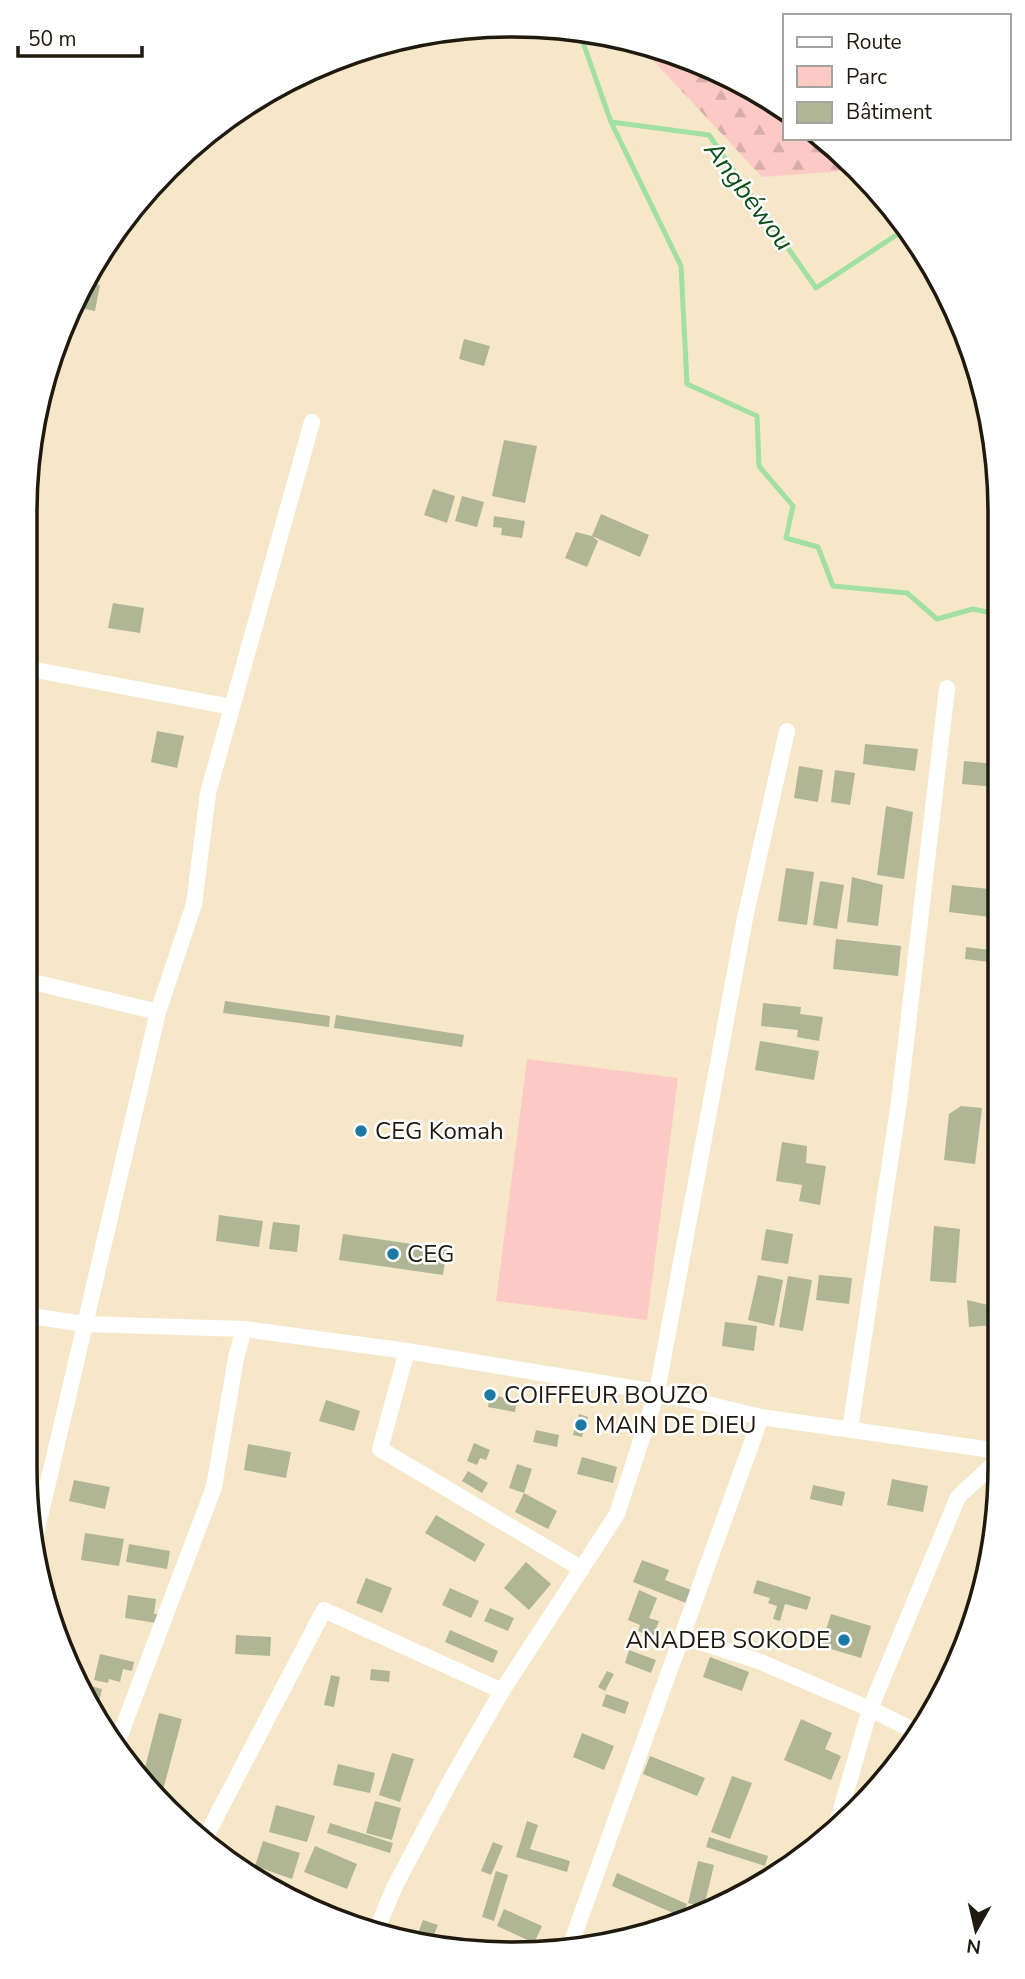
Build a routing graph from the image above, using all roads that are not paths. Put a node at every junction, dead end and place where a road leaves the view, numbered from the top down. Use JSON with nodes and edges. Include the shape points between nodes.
{"nodes":[{"id":1,"x":312,"y":422,"type":"dead end"},
{"id":2,"x":37,"y":670,"type":"edge"},
{"id":3,"x":947,"y":688,"type":"dead end"},
{"id":4,"x":232,"y":707,"type":"junction"},
{"id":5,"x":787,"y":731,"type":"dead end"},
{"id":6,"x":37,"y":983,"type":"edge"},
{"id":7,"x":158,"y":1012,"type":"junction"},
{"id":8,"x":37,"y":1317,"type":"edge"},
{"id":9,"x":84,"y":1324,"type":"junction"},
{"id":10,"x":244,"y":1329,"type":"junction"},
{"id":11,"x":407,"y":1351,"type":"junction"},
{"id":12,"x":657,"y":1392,"type":"junction"},
{"id":13,"x":761,"y":1417,"type":"junction"},
{"id":14,"x":850,"y":1430,"type":"junction"},
{"id":15,"x":988,"y":1449,"type":"edge"},
{"id":16,"x":988,"y":1469,"type":"edge"},
{"id":17,"x":38,"y":1499,"type":"edge"},
{"id":18,"x":582,"y":1569,"type":"junction"},
{"id":19,"x":682,"y":1636,"type":"junction"},
{"id":20,"x":502,"y":1690,"type":"junction"},
{"id":21,"x":870,"y":1709,"type":"junction"},
{"id":22,"x":910,"y":1728,"type":"edge"},
{"id":23,"x":120,"y":1735,"type":"edge"},
{"id":24,"x":841,"y":1811,"type":"edge"},
{"id":25,"x":208,"y":1832,"type":"edge"},
{"id":26,"x":379,"y":1923,"type":"edge"},
{"id":27,"x":573,"y":1938,"type":"edge"}],
"edges":[{"from":1,"to":4,"type":"street"},
{"from":2,"to":4,"type":"street"},
{"from":3,"to":14,"type":"street","via":[[899,1102]]},
{"from":4,"to":7,"type":"street","via":[[208,793],[194,904]]},
{"from":5,"to":12,"type":"street","via":[[745,918]]},
{"from":6,"to":7,"type":"street"},
{"from":7,"to":9,"type":"street"},
{"from":8,"to":9,"type":"street"},
{"from":9,"to":10,"type":"street"},
{"from":9,"to":17,"type":"street"},
{"from":10,"to":11,"type":"street"},
{"from":10,"to":23,"type":"street","via":[[214,1487]]},
{"from":11,"to":12,"type":"street"},
{"from":11,"to":18,"type":"street","via":[[380,1448]]},
{"from":12,"to":13,"type":"street"},
{"from":12,"to":18,"type":"street","via":[[617,1514]]},
{"from":13,"to":14,"type":"street"},
{"from":13,"to":19,"type":"street"},
{"from":14,"to":15,"type":"street"},
{"from":16,"to":21,"type":"street","via":[[958,1497]]},
{"from":18,"to":20,"type":"street"},
{"from":19,"to":21,"type":"street","via":[[761,1661]]},
{"from":19,"to":27,"type":"street"},
{"from":20,"to":25,"type":"street","via":[[324,1610]]},
{"from":20,"to":26,"type":"street"},
{"from":21,"to":22,"type":"street"},
{"from":21,"to":24,"type":"street"}]}
